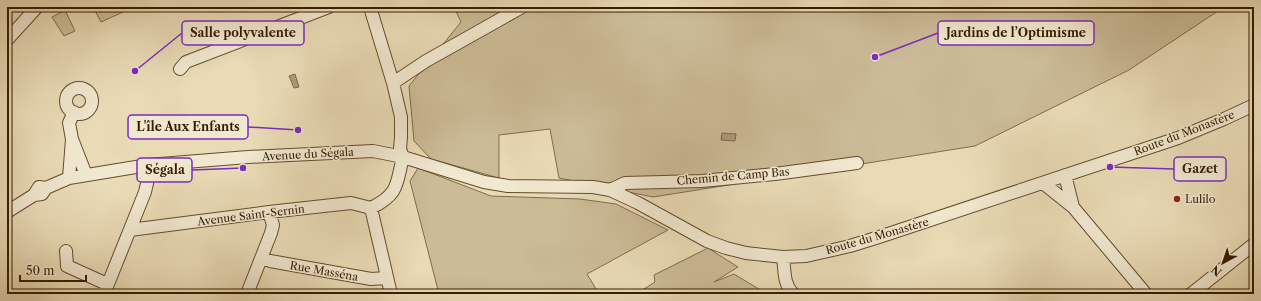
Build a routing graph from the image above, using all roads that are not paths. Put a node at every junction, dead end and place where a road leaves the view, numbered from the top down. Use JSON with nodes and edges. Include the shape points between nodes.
{"nodes":[{"id":1,"x":37,"y":7,"type":"edge"},
{"id":2,"x":329,"y":7,"type":"edge"},
{"id":3,"x":370,"y":7,"type":"edge"},
{"id":4,"x":522,"y":7,"type":"edge"},
{"id":5,"x":7,"y":40,"type":"edge"},
{"id":6,"x":180,"y":69,"type":"dead end"},
{"id":7,"x":393,"y":83,"type":"junction"},
{"id":8,"x":1254,"y":105,"type":"edge"},
{"id":9,"x":74,"y":112,"type":"dead end"},
{"id":10,"x":72,"y":139,"type":"junction"},
{"id":11,"x":404,"y":158,"type":"junction"},
{"id":12,"x":858,"y":163,"type":"dead end"},
{"id":13,"x":148,"y":165,"type":"junction"},
{"id":14,"x":86,"y":175,"type":"junction"},
{"id":15,"x":1065,"y":175,"type":"junction"},
{"id":16,"x":70,"y":178,"type":"junction"},
{"id":17,"x":1043,"y":183,"type":"junction"},
{"id":18,"x":610,"y":190,"type":"junction"},
{"id":19,"x":1073,"y":207,"type":"junction"},
{"id":20,"x":371,"y":208,"type":"junction"},
{"id":21,"x":7,"y":212,"type":"edge"},
{"id":22,"x":269,"y":212,"type":"junction"},
{"id":23,"x":130,"y":230,"type":"junction"},
{"id":24,"x":1254,"y":244,"type":"edge"},
{"id":25,"x":66,"y":251,"type":"dead end"},
{"id":26,"x":783,"y":257,"type":"junction"},
{"id":27,"x":262,"y":258,"type":"junction"},
{"id":28,"x":387,"y":278,"type":"junction"},
{"id":29,"x":106,"y":289,"type":"edge"},
{"id":30,"x":247,"y":294,"type":"edge"},
{"id":31,"x":391,"y":294,"type":"edge"},
{"id":32,"x":793,"y":294,"type":"edge"},
{"id":33,"x":1146,"y":294,"type":"edge"},
{"id":34,"x":1191,"y":294,"type":"edge"}],
"edges":[{"from":1,"to":5,"type":"street"},
{"from":2,"to":6,"type":"street","via":[[186,62]]},
{"from":3,"to":7,"type":"street"},
{"from":4,"to":7,"type":"street","via":[[426,61]]},
{"from":7,"to":11,"type":"street","via":[[401,117],[400,149]]},
{"from":8,"to":15,"type":"street","name":"Route du Monastère","via":[[1178,138]]},
{"from":9,"to":10,"type":"street","via":[[69,123]]},
{"from":10,"to":14,"type":"street"},
{"from":10,"to":16,"type":"street"},
{"from":11,"to":13,"type":"street","name":"Avenue du Ségala","via":[[373,151]]},
{"from":11,"to":18,"type":"street","name":"Route du Monastère","via":[[484,182],[508,186],[592,187]]},
{"from":11,"to":20,"type":"street","via":[[395,190],[385,201]]},
{"from":12,"to":18,"type":"street","name":"Chemin de Camp Bas","via":[[775,174],[625,183]]},
{"from":13,"to":14,"type":"street","name":"Avenue du Ségala"},
{"from":13,"to":23,"type":"street","via":[[145,192]]},
{"from":14,"to":16,"type":"street","name":"Avenue du Ségala"},
{"from":15,"to":17,"type":"street","name":"Route du Monastère"},
{"from":15,"to":19,"type":"street"},
{"from":16,"to":21,"type":"street","name":"Avenue du Ségala","via":[[46,188],[42,194],[34,195]]},
{"from":17,"to":19,"type":"street"},
{"from":17,"to":26,"type":"street","name":"Route du Monastère","via":[[850,246],[806,256]]},
{"from":18,"to":26,"type":"street","name":"Route du Monastère","via":[[707,241],[746,253]]},
{"from":19,"to":33,"type":"street"},
{"from":20,"to":22,"type":"street","name":"Avenue Saint-Sernin","via":[[351,203]]},
{"from":20,"to":28,"type":"street"},
{"from":22,"to":23,"type":"street","name":"Avenue Saint-Sernin"},
{"from":22,"to":27,"type":"street","via":[[271,233]]},
{"from":23,"to":29,"type":"street"},
{"from":24,"to":34,"type":"street"},
{"from":25,"to":29,"type":"street","via":[[67,266]]},
{"from":26,"to":32,"type":"street","via":[[784,275]]},
{"from":27,"to":28,"type":"street","name":"Rue Masséna","via":[[371,279]]},
{"from":27,"to":30,"type":"street"},
{"from":28,"to":31,"type":"street"}]}
